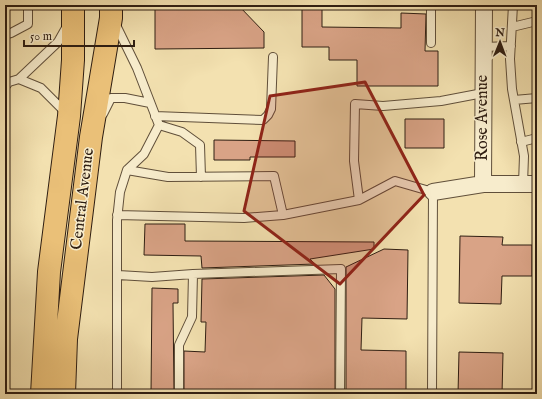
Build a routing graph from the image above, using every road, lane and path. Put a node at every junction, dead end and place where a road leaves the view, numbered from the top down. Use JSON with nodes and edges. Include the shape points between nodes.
{"nodes":[{"id":1,"x":28,"y":5,"type":"edge"},
{"id":2,"x":431,"y":5,"type":"edge"},
{"id":3,"x":484,"y":5,"type":"edge"},
{"id":4,"x":513,"y":5,"type":"edge"},
{"id":5,"x":73,"y":10,"type":"edge"},
{"id":6,"x":111,"y":11,"type":"edge"},
{"id":7,"x":537,"y":21,"type":"edge"},
{"id":8,"x":512,"y":27,"type":"junction"},
{"id":9,"x":5,"y":35,"type":"edge"},
{"id":10,"x":431,"y":43,"type":"dead end"},
{"id":11,"x":511,"y":46,"type":"junction"},
{"id":12,"x":484,"y":47,"type":"junction"},
{"id":13,"x":273,"y":57,"type":"dead end"},
{"id":14,"x":19,"y":79,"type":"junction"},
{"id":15,"x":6,"y":82,"type":"edge"},
{"id":16,"x":483,"y":93,"type":"junction"},
{"id":17,"x":537,"y":98,"type":"edge"},
{"id":18,"x":514,"y":100,"type":"junction"},
{"id":19,"x":150,"y":103,"type":"junction"},
{"id":20,"x":69,"y":116,"type":"junction"},
{"id":21,"x":155,"y":116,"type":"junction"},
{"id":22,"x":159,"y":125,"type":"junction"},
{"id":23,"x":91,"y":136,"type":"junction"},
{"id":24,"x":537,"y":138,"type":"edge"},
{"id":25,"x":522,"y":142,"type":"junction"},
{"id":26,"x":127,"y":170,"type":"junction"},
{"id":27,"x":201,"y":177,"type":"junction"},
{"id":28,"x":483,"y":184,"type":"junction"},
{"id":29,"x":530,"y":184,"type":"edge"},
{"id":30,"x":433,"y":192,"type":"junction"},
{"id":31,"x":359,"y":200,"type":"junction"},
{"id":32,"x":118,"y":215,"type":"junction"},
{"id":33,"x":283,"y":215,"type":"junction"},
{"id":34,"x":192,"y":274,"type":"junction"},
{"id":35,"x":118,"y":275,"type":"junction"},
{"id":36,"x":42,"y":387,"type":"edge"},
{"id":37,"x":65,"y":389,"type":"edge"},
{"id":38,"x":116,"y":394,"type":"edge"},
{"id":39,"x":179,"y":394,"type":"edge"},
{"id":40,"x":340,"y":394,"type":"edge"},
{"id":41,"x":432,"y":394,"type":"edge"}],
"edges":[{"from":1,"to":9,"type":"lane","via":[[28,24]]},
{"from":2,"to":10,"type":"lane"},
{"from":3,"to":12,"type":"street","name":"Rose Avenue"},
{"from":4,"to":8,"type":"lane"},
{"from":5,"to":14,"type":"lane","via":[[58,42]]},
{"from":5,"to":20,"type":"main road","name":"Central Avenue"},
{"from":6,"to":19,"type":"lane"},
{"from":6,"to":23,"type":"main road","name":"Central Avenue"},
{"from":7,"to":8,"type":"lane"},
{"from":8,"to":11,"type":"lane"},
{"from":11,"to":12,"type":"lane"},
{"from":11,"to":18,"type":"lane"},
{"from":12,"to":16,"type":"street","name":"Rose Avenue"},
{"from":13,"to":21,"type":"lane","via":[[271,109],[263,120]]},
{"from":14,"to":15,"type":"lane"},
{"from":14,"to":20,"type":"lane","via":[[40,88]]},
{"from":16,"to":28,"type":"street","name":"Rose Avenue"},
{"from":16,"to":31,"type":"lane","via":[[426,103],[383,106],[355,104],[354,161]]},
{"from":17,"to":18,"type":"lane"},
{"from":18,"to":25,"type":"lane"},
{"from":19,"to":21,"type":"lane"},
{"from":19,"to":23,"type":"lane","via":[[111,98]]},
{"from":20,"to":36,"type":"main road","name":"Central Avenue","via":[[49,272]]},
{"from":21,"to":22,"type":"lane"},
{"from":22,"to":26,"type":"lane","via":[[144,154]]},
{"from":22,"to":27,"type":"lane","via":[[182,132],[200,145]]},
{"from":23,"to":37,"type":"main road","name":"Central Avenue","via":[[66,339]]},
{"from":24,"to":25,"type":"lane"},
{"from":25,"to":29,"type":"lane"},
{"from":26,"to":27,"type":"lane","via":[[168,177]]},
{"from":26,"to":32,"type":"lane","via":[[120,192]]},
{"from":27,"to":33,"type":"lane","via":[[274,176]]},
{"from":28,"to":29,"type":"street"},
{"from":28,"to":30,"type":"street"},
{"from":30,"to":31,"type":"lane","via":[[395,181]]},
{"from":30,"to":41,"type":"lane"},
{"from":31,"to":33,"type":"lane"},
{"from":32,"to":33,"type":"lane","via":[[244,218]]},
{"from":32,"to":35,"type":"lane"},
{"from":34,"to":35,"type":"lane","via":[[152,277]]},
{"from":34,"to":39,"type":"lane","via":[[192,317],[179,345]]},
{"from":34,"to":40,"type":"lane","via":[[341,269]]},
{"from":35,"to":38,"type":"lane"}]}
